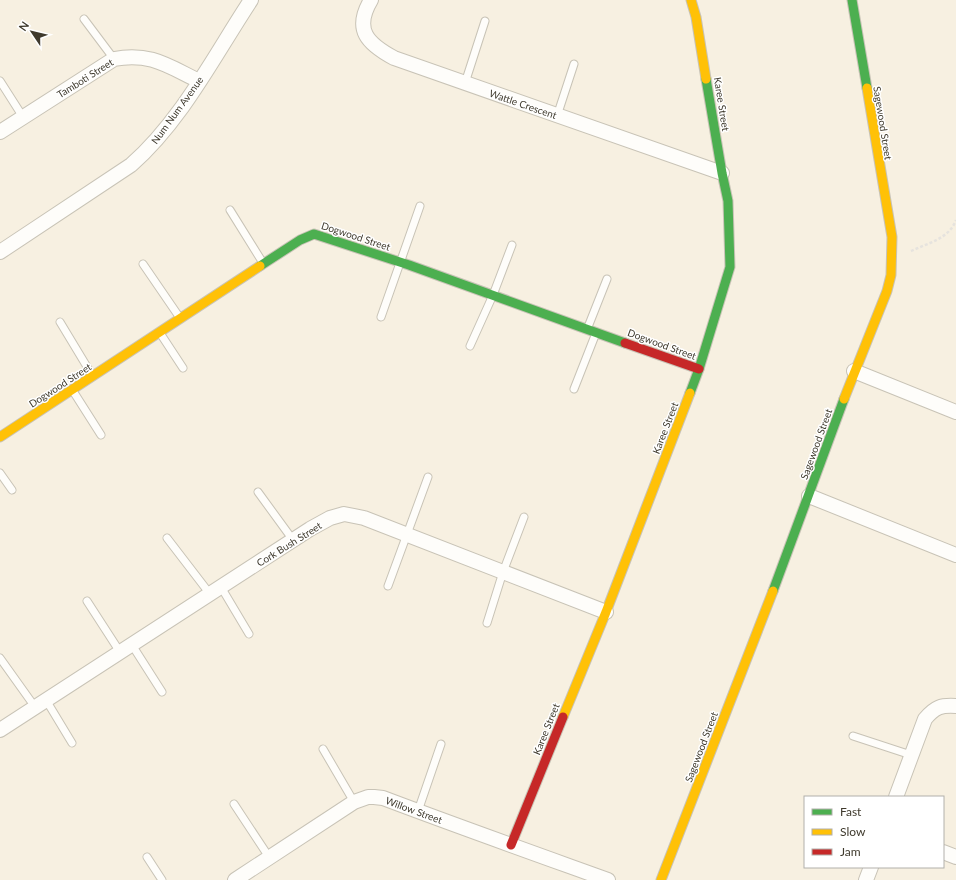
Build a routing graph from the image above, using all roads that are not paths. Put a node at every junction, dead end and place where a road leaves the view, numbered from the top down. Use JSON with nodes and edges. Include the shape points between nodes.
{"nodes":[{"id":1,"x":251,"y":0,"type":"edge"},
{"id":2,"x":371,"y":0,"type":"edge"},
{"id":3,"x":690,"y":0,"type":"edge"},
{"id":4,"x":852,"y":0,"type":"edge"},
{"id":5,"x":84,"y":19,"type":"dead end"},
{"id":6,"x":485,"y":21,"type":"dead end"},
{"id":7,"x":114,"y":59,"type":"junction"},
{"id":8,"x":574,"y":64,"type":"dead end"},
{"id":9,"x":0,"y":81,"type":"edge"},
{"id":10,"x":199,"y":81,"type":"junction"},
{"id":11,"x":465,"y":84,"type":"junction"},
{"id":12,"x":558,"y":116,"type":"junction"},
{"id":13,"x":23,"y":117,"type":"junction"},
{"id":14,"x":0,"y":132,"type":"edge"},
{"id":15,"x":722,"y":173,"type":"junction"},
{"id":16,"x":420,"y":206,"type":"dead end"},
{"id":17,"x":230,"y":210,"type":"dead end"},
{"id":18,"x":512,"y":245,"type":"dead end"},
{"id":19,"x":0,"y":252,"type":"edge"},
{"id":20,"x":400,"y":262,"type":"junction"},
{"id":21,"x":143,"y":264,"type":"dead end"},
{"id":22,"x":264,"y":264,"type":"junction"},
{"id":23,"x":607,"y":279,"type":"dead end"},
{"id":24,"x":493,"y":295,"type":"junction"},
{"id":25,"x":381,"y":317,"type":"dead end"},
{"id":26,"x":180,"y":319,"type":"junction"},
{"id":27,"x":60,"y":322,"type":"dead end"},
{"id":28,"x":587,"y":329,"type":"junction"},
{"id":29,"x":160,"y":332,"type":"junction"},
{"id":30,"x":597,"y":332,"type":"junction"},
{"id":31,"x":470,"y":346,"type":"dead end"},
{"id":32,"x":183,"y":368,"type":"dead end"},
{"id":33,"x":699,"y":369,"type":"junction"},
{"id":34,"x":854,"y":371,"type":"junction"},
{"id":35,"x":92,"y":377,"type":"junction"},
{"id":36,"x":574,"y":389,"type":"dead end"},
{"id":37,"x":72,"y":390,"type":"junction"},
{"id":38,"x":956,"y":412,"type":"edge"},
{"id":39,"x":2,"y":432,"type":"edge"},
{"id":40,"x":101,"y":435,"type":"dead end"},
{"id":41,"x":0,"y":473,"type":"edge"},
{"id":42,"x":428,"y":477,"type":"dead end"},
{"id":43,"x":12,"y":490,"type":"dead end"},
{"id":44,"x":258,"y":492,"type":"dead end"},
{"id":45,"x":809,"y":496,"type":"junction"},
{"id":46,"x":524,"y":517,"type":"dead end"},
{"id":47,"x":406,"y":534,"type":"junction"},
{"id":48,"x":167,"y":538,"type":"dead end"},
{"id":49,"x":293,"y":540,"type":"junction"},
{"id":50,"x":956,"y":555,"type":"edge"},
{"id":51,"x":503,"y":572,"type":"junction"},
{"id":52,"x":388,"y":586,"type":"dead end"},
{"id":53,"x":215,"y":591,"type":"junction"},
{"id":54,"x":87,"y":601,"type":"dead end"},
{"id":55,"x":606,"y":612,"type":"junction"},
{"id":56,"x":487,"y":623,"type":"dead end"},
{"id":57,"x":249,"y":634,"type":"dead end"},
{"id":58,"x":126,"y":648,"type":"junction"},
{"id":59,"x":0,"y":658,"type":"edge"},
{"id":60,"x":162,"y":692,"type":"dead end"},
{"id":61,"x":41,"y":703,"type":"junction"},
{"id":62,"x":956,"y":706,"type":"edge"},
{"id":63,"x":0,"y":730,"type":"edge"},
{"id":64,"x":853,"y":736,"type":"dead end"},
{"id":65,"x":72,"y":743,"type":"dead end"},
{"id":66,"x":441,"y":744,"type":"dead end"},
{"id":67,"x":323,"y":749,"type":"dead end"},
{"id":68,"x":911,"y":755,"type":"junction"},
{"id":69,"x":896,"y":796,"type":"edge"},
{"id":70,"x":354,"y":802,"type":"junction"},
{"id":71,"x":234,"y":804,"type":"dead end"},
{"id":72,"x":418,"y":811,"type":"junction"},
{"id":73,"x":512,"y":845,"type":"junction"},
{"id":74,"x":944,"y":852,"type":"edge"},
{"id":75,"x":147,"y":857,"type":"dead end"},
{"id":76,"x":269,"y":857,"type":"junction"},
{"id":77,"x":956,"y":857,"type":"edge"},
{"id":78,"x":871,"y":868,"type":"edge"},
{"id":79,"x":162,"y":880,"type":"edge"},
{"id":80,"x":234,"y":880,"type":"edge"},
{"id":81,"x":608,"y":880,"type":"edge"},
{"id":82,"x":661,"y":880,"type":"edge"},
{"id":83,"x":866,"y":880,"type":"edge"}],
"edges":[{"from":1,"to":10,"type":"street","name":"Num Num Avenue"},
{"from":2,"to":11,"type":"street","name":"Wattle Crescent","via":[[364,14],[363,29],[372,43],[394,58]]},
{"from":3,"to":15,"type":"street","name":"Karee Street","via":[[696,17]]},
{"from":4,"to":34,"type":"street","name":"Sagewood Street","via":[[892,237],[891,275]]},
{"from":5,"to":7,"type":"lane"},
{"from":6,"to":11,"type":"lane"},
{"from":7,"to":10,"type":"street","name":"Tamboti Street","via":[[128,56],[159,61]]},
{"from":7,"to":13,"type":"street","name":"Tamboti Street"},
{"from":8,"to":12,"type":"lane"},
{"from":9,"to":13,"type":"lane"},
{"from":10,"to":19,"type":"street","name":"Num Num Avenue","via":[[161,134],[131,165]]},
{"from":11,"to":12,"type":"street","name":"Wattle Crescent"},
{"from":12,"to":15,"type":"street","name":"Wattle Crescent"},
{"from":13,"to":14,"type":"street","name":"Tamboti Street"},
{"from":15,"to":33,"type":"street","name":"Karee Street","via":[[728,201],[730,267]]},
{"from":16,"to":20,"type":"lane"},
{"from":17,"to":22,"type":"lane"},
{"from":18,"to":24,"type":"lane"},
{"from":20,"to":22,"type":"street","name":"Dogwood Street","via":[[314,234],[300,240]]},
{"from":20,"to":24,"type":"street","name":"Dogwood Street"},
{"from":20,"to":25,"type":"lane"},
{"from":21,"to":26,"type":"lane"},
{"from":22,"to":26,"type":"street","name":"Dogwood Street"},
{"from":23,"to":28,"type":"lane"},
{"from":24,"to":28,"type":"street","name":"Dogwood Street"},
{"from":24,"to":31,"type":"lane"},
{"from":26,"to":29,"type":"street","name":"Dogwood Street"},
{"from":27,"to":35,"type":"lane"},
{"from":28,"to":30,"type":"street","name":"Dogwood Street"},
{"from":29,"to":32,"type":"lane"},
{"from":29,"to":35,"type":"street","name":"Dogwood Street"},
{"from":30,"to":33,"type":"street","name":"Dogwood Street"},
{"from":30,"to":36,"type":"lane"},
{"from":33,"to":55,"type":"street","name":"Karee Street"},
{"from":34,"to":38,"type":"street"},
{"from":34,"to":45,"type":"street","name":"Sagewood Street"},
{"from":35,"to":37,"type":"street","name":"Dogwood Street"},
{"from":37,"to":39,"type":"street","name":"Dogwood Street"},
{"from":37,"to":40,"type":"lane"},
{"from":41,"to":43,"type":"lane"},
{"from":42,"to":47,"type":"lane"},
{"from":44,"to":49,"type":"lane"},
{"from":45,"to":50,"type":"street"},
{"from":45,"to":82,"type":"street","name":"Sagewood Street"},
{"from":46,"to":51,"type":"lane"},
{"from":47,"to":49,"type":"street","name":"Cork Bush Street","via":[[364,518],[344,514],[330,518]]},
{"from":47,"to":51,"type":"street","name":"Cork Bush Street"},
{"from":47,"to":52,"type":"lane"},
{"from":48,"to":53,"type":"lane"},
{"from":49,"to":53,"type":"street","name":"Cork Bush Street"},
{"from":51,"to":55,"type":"street","name":"Cork Bush Street"},
{"from":51,"to":56,"type":"lane"},
{"from":53,"to":57,"type":"lane"},
{"from":53,"to":58,"type":"street","name":"Cork Bush Street"},
{"from":54,"to":58,"type":"lane"},
{"from":55,"to":73,"type":"street","name":"Karee Street"},
{"from":58,"to":60,"type":"lane"},
{"from":58,"to":61,"type":"street","name":"Cork Bush Street"},
{"from":59,"to":61,"type":"lane"},
{"from":61,"to":63,"type":"street","name":"Cork Bush Street"},
{"from":61,"to":65,"type":"lane"},
{"from":62,"to":68,"type":"street","via":[[938,707],[931,711],[925,719]]},
{"from":64,"to":68,"type":"lane"},
{"from":66,"to":72,"type":"lane"},
{"from":67,"to":70,"type":"lane"},
{"from":68,"to":69,"type":"street"},
{"from":70,"to":72,"type":"street","name":"Willow Street","via":[[374,797],[383,798]]},
{"from":70,"to":76,"type":"street","name":"Willow Street"},
{"from":71,"to":76,"type":"lane"},
{"from":72,"to":73,"type":"street","name":"Willow Street"},
{"from":73,"to":81,"type":"street","name":"Willow Street"},
{"from":74,"to":77,"type":"street"},
{"from":75,"to":79,"type":"lane"},
{"from":76,"to":80,"type":"street","name":"Willow Street"},
{"from":78,"to":83,"type":"street"}]}
